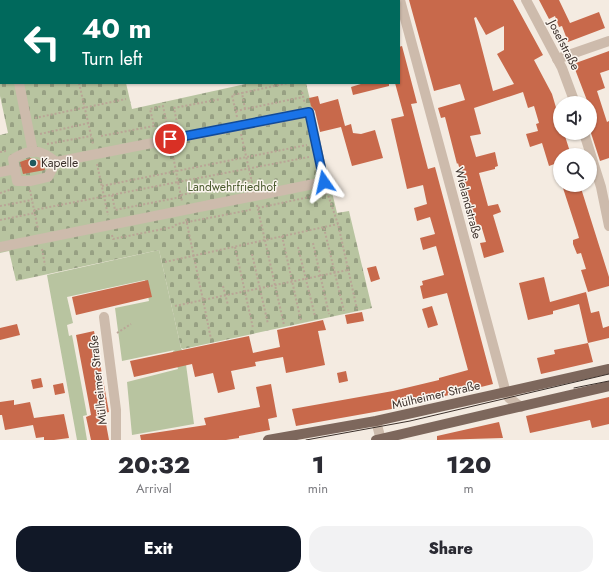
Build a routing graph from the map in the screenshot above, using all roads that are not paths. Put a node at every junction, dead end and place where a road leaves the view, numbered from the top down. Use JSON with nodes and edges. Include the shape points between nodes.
{"nodes":[{"id":1,"x":400,"y":0,"type":"edge"},
{"id":2,"x":526,"y":0,"type":"edge"},
{"id":3,"x":609,"y":40,"type":"edge"},
{"id":4,"x":557,"y":59,"type":"junction"},
{"id":5,"x":19,"y":84,"type":"edge"},
{"id":6,"x":572,"y":96,"type":"edge"},
{"id":7,"x":586,"y":140,"type":"edge"},
{"id":8,"x":33,"y":152,"type":"junction"},
{"id":9,"x":56,"y":162,"type":"junction"},
{"id":10,"x":15,"y":169,"type":"junction"},
{"id":11,"x":0,"y":172,"type":"edge"},
{"id":12,"x":609,"y":226,"type":"edge"},
{"id":13,"x":0,"y":247,"type":"edge"},
{"id":14,"x":104,"y":317,"type":"dead end"},
{"id":15,"x":609,"y":369,"type":"edge"},
{"id":16,"x":609,"y":386,"type":"edge"},
{"id":17,"x":506,"y":393,"type":"junction"},
{"id":18,"x":521,"y":407,"type":"junction"},
{"id":19,"x":376,"y":421,"type":"junction"},
{"id":20,"x":116,"y":440,"type":"edge"},
{"id":21,"x":268,"y":440,"type":"edge"},
{"id":22,"x":379,"y":440,"type":"edge"}],
"edges":[{"from":1,"to":17,"type":"street","name":"Wielandstraße"},
{"from":2,"to":4,"type":"street","name":"Josefstraße"},
{"from":3,"to":4,"type":"street"},
{"from":4,"to":6,"type":"street","name":"Josefstraße"},
{"from":5,"to":8,"type":"street"},
{"from":7,"to":12,"type":"street","via":[[601,187]]},
{"from":8,"to":9,"type":"street","via":[[43,152]]},
{"from":8,"to":10,"type":"street","via":[[21,154],[13,160]]},
{"from":9,"to":10,"type":"street","via":[[48,177],[31,181],[17,181]]},
{"from":9,"to":13,"type":"street","via":[[309,112],[324,182]]},
{"from":10,"to":11,"type":"street"},
{"from":14,"to":20,"type":"street","name":"Mülheimer Straße","via":[[116,410]]},
{"from":15,"to":17,"type":"main road","name":"Mülheimer Straße"},
{"from":16,"to":18,"type":"main road"},
{"from":17,"to":18,"type":"street"},
{"from":17,"to":19,"type":"main road","name":"Mülheimer Straße"},
{"from":18,"to":22,"type":"main road"},
{"from":19,"to":21,"type":"main road","name":"Mülheimer Straße"},
{"from":19,"to":22,"type":"street"}]}
